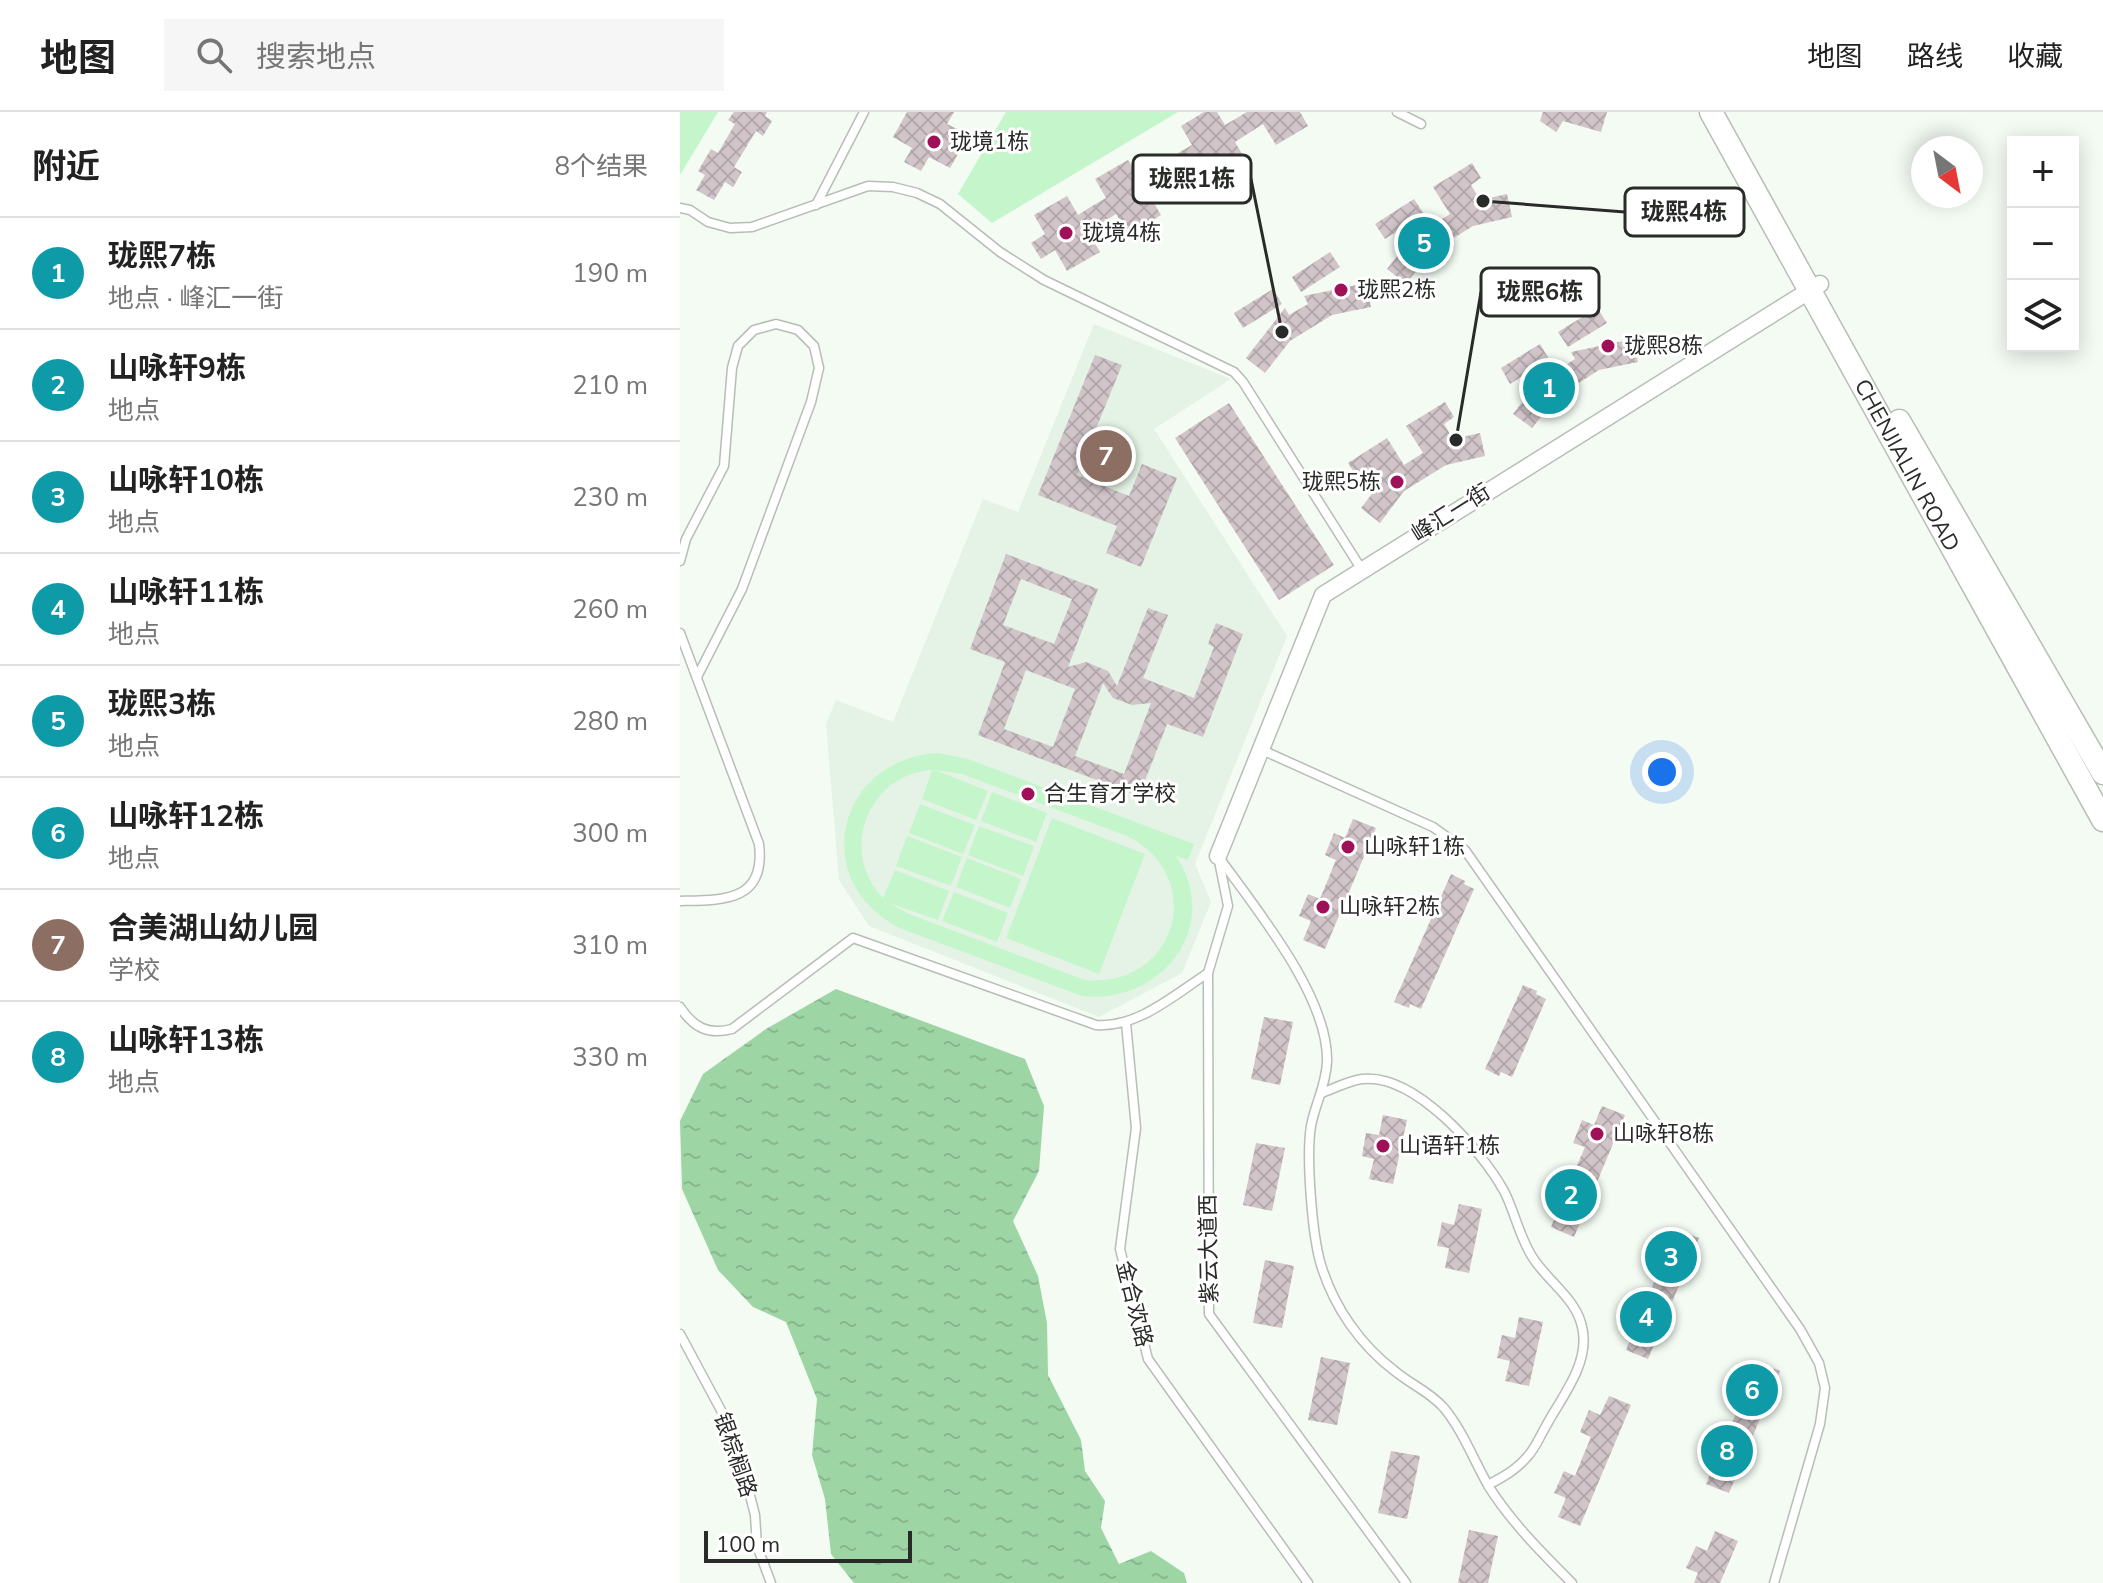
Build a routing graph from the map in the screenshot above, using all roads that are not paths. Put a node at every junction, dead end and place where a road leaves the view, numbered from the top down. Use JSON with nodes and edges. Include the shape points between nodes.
{"nodes":[{"id":1,"x":864,"y":112,"type":"edge"},
{"id":2,"x":1397,"y":112,"type":"edge"},
{"id":3,"x":1711,"y":112,"type":"edge"},
{"id":4,"x":1727,"y":112,"type":"edge"},
{"id":5,"x":1421,"y":124,"type":"dead end"},
{"id":6,"x":816,"y":205,"type":"junction"},
{"id":7,"x":680,"y":208,"type":"edge"},
{"id":8,"x":1811,"y":281,"type":"junction"},
{"id":9,"x":1828,"y":311,"type":"junction"},
{"id":10,"x":680,"y":561,"type":"edge"},
{"id":11,"x":1362,"y":570,"type":"junction"},
{"id":12,"x":680,"y":633,"type":"edge"},
{"id":13,"x":697,"y":677,"type":"junction"},
{"id":14,"x":1261,"y":749,"type":"junction"},
{"id":15,"x":2103,"y":773,"type":"edge"},
{"id":16,"x":2103,"y":820,"type":"edge"},
{"id":17,"x":1218,"y":856,"type":"junction"},
{"id":18,"x":680,"y":901,"type":"edge"},
{"id":19,"x":1208,"y":973,"type":"junction"},
{"id":20,"x":680,"y":1009,"type":"edge"},
{"id":21,"x":1126,"y":1023,"type":"junction"},
{"id":22,"x":1322,"y":1093,"type":"junction"},
{"id":23,"x":680,"y":1334,"type":"edge"},
{"id":24,"x":1488,"y":1485,"type":"junction"},
{"id":25,"x":771,"y":1583,"type":"edge"},
{"id":26,"x":1308,"y":1583,"type":"edge"},
{"id":27,"x":1406,"y":1583,"type":"edge"},
{"id":28,"x":1572,"y":1583,"type":"edge"},
{"id":29,"x":1774,"y":1583,"type":"edge"}],
"edges":[{"from":1,"to":6,"type":"lane"},
{"from":2,"to":5,"type":"lane"},
{"from":3,"to":8,"type":"main road","name":"CHENJIALIN ROAD"},
{"from":4,"to":8,"type":"main road","name":"CHENJIALIN ROAD"},
{"from":6,"to":7,"type":"lane","via":[[752,227],[730,228]]},
{"from":6,"to":11,"type":"lane","via":[[868,186],[917,193],[1044,280],[1234,372]]},
{"from":8,"to":9,"type":"main road","name":"CHENJIALIN ROAD"},
{"from":8,"to":11,"type":"street","name":"峰汇一街"},
{"from":9,"to":15,"type":"main road","name":"CHENJIALIN ROAD"},
{"from":9,"to":16,"type":"main road","name":"CHENJIALIN ROAD"},
{"from":10,"to":13,"type":"lane","via":[[724,466],[738,346],[754,330],[776,324],[798,330],[814,346],[819,368],[811,402],[742,589]]},
{"from":11,"to":14,"type":"street","name":"峰汇一街","via":[[1323,595]]},
{"from":12,"to":13,"type":"lane"},
{"from":13,"to":18,"type":"lane","via":[[761,861],[751,884],[731,898]]},
{"from":14,"to":17,"type":"street","name":"峰汇一街"},
{"from":14,"to":29,"type":"lane","via":[[1433,827],[1465,850],[1800,1329],[1819,1363],[1825,1388],[1820,1424]]},
{"from":17,"to":19,"type":"lane","name":"紫云大道西","via":[[1228,906]]},
{"from":17,"to":22,"type":"lane","via":[[1313,998],[1326,1040]]},
{"from":19,"to":21,"type":"lane"},
{"from":19,"to":27,"type":"lane","name":"紫云大道西","via":[[1209,1314]]},
{"from":20,"to":21,"type":"lane","via":[[702,1030],[732,1029],[853,938],[1096,1025]]},
{"from":21,"to":26,"type":"lane","name":"金合欢路","via":[[1136,1128],[1120,1249],[1148,1359]]},
{"from":22,"to":24,"type":"lane","via":[[1309,1139],[1313,1229],[1332,1295],[1371,1351],[1444,1408]]},
{"from":22,"to":24,"type":"lane","via":[[1363,1079],[1380,1080],[1431,1106],[1461,1131],[1506,1195],[1531,1256],[1577,1312],[1583,1331],[1577,1370],[1530,1455]]},
{"from":23,"to":25,"type":"lane","name":"银棕榈路","via":[[723,1414],[742,1464],[757,1546]]},
{"from":24,"to":28,"type":"lane","via":[[1518,1527]]}]}
